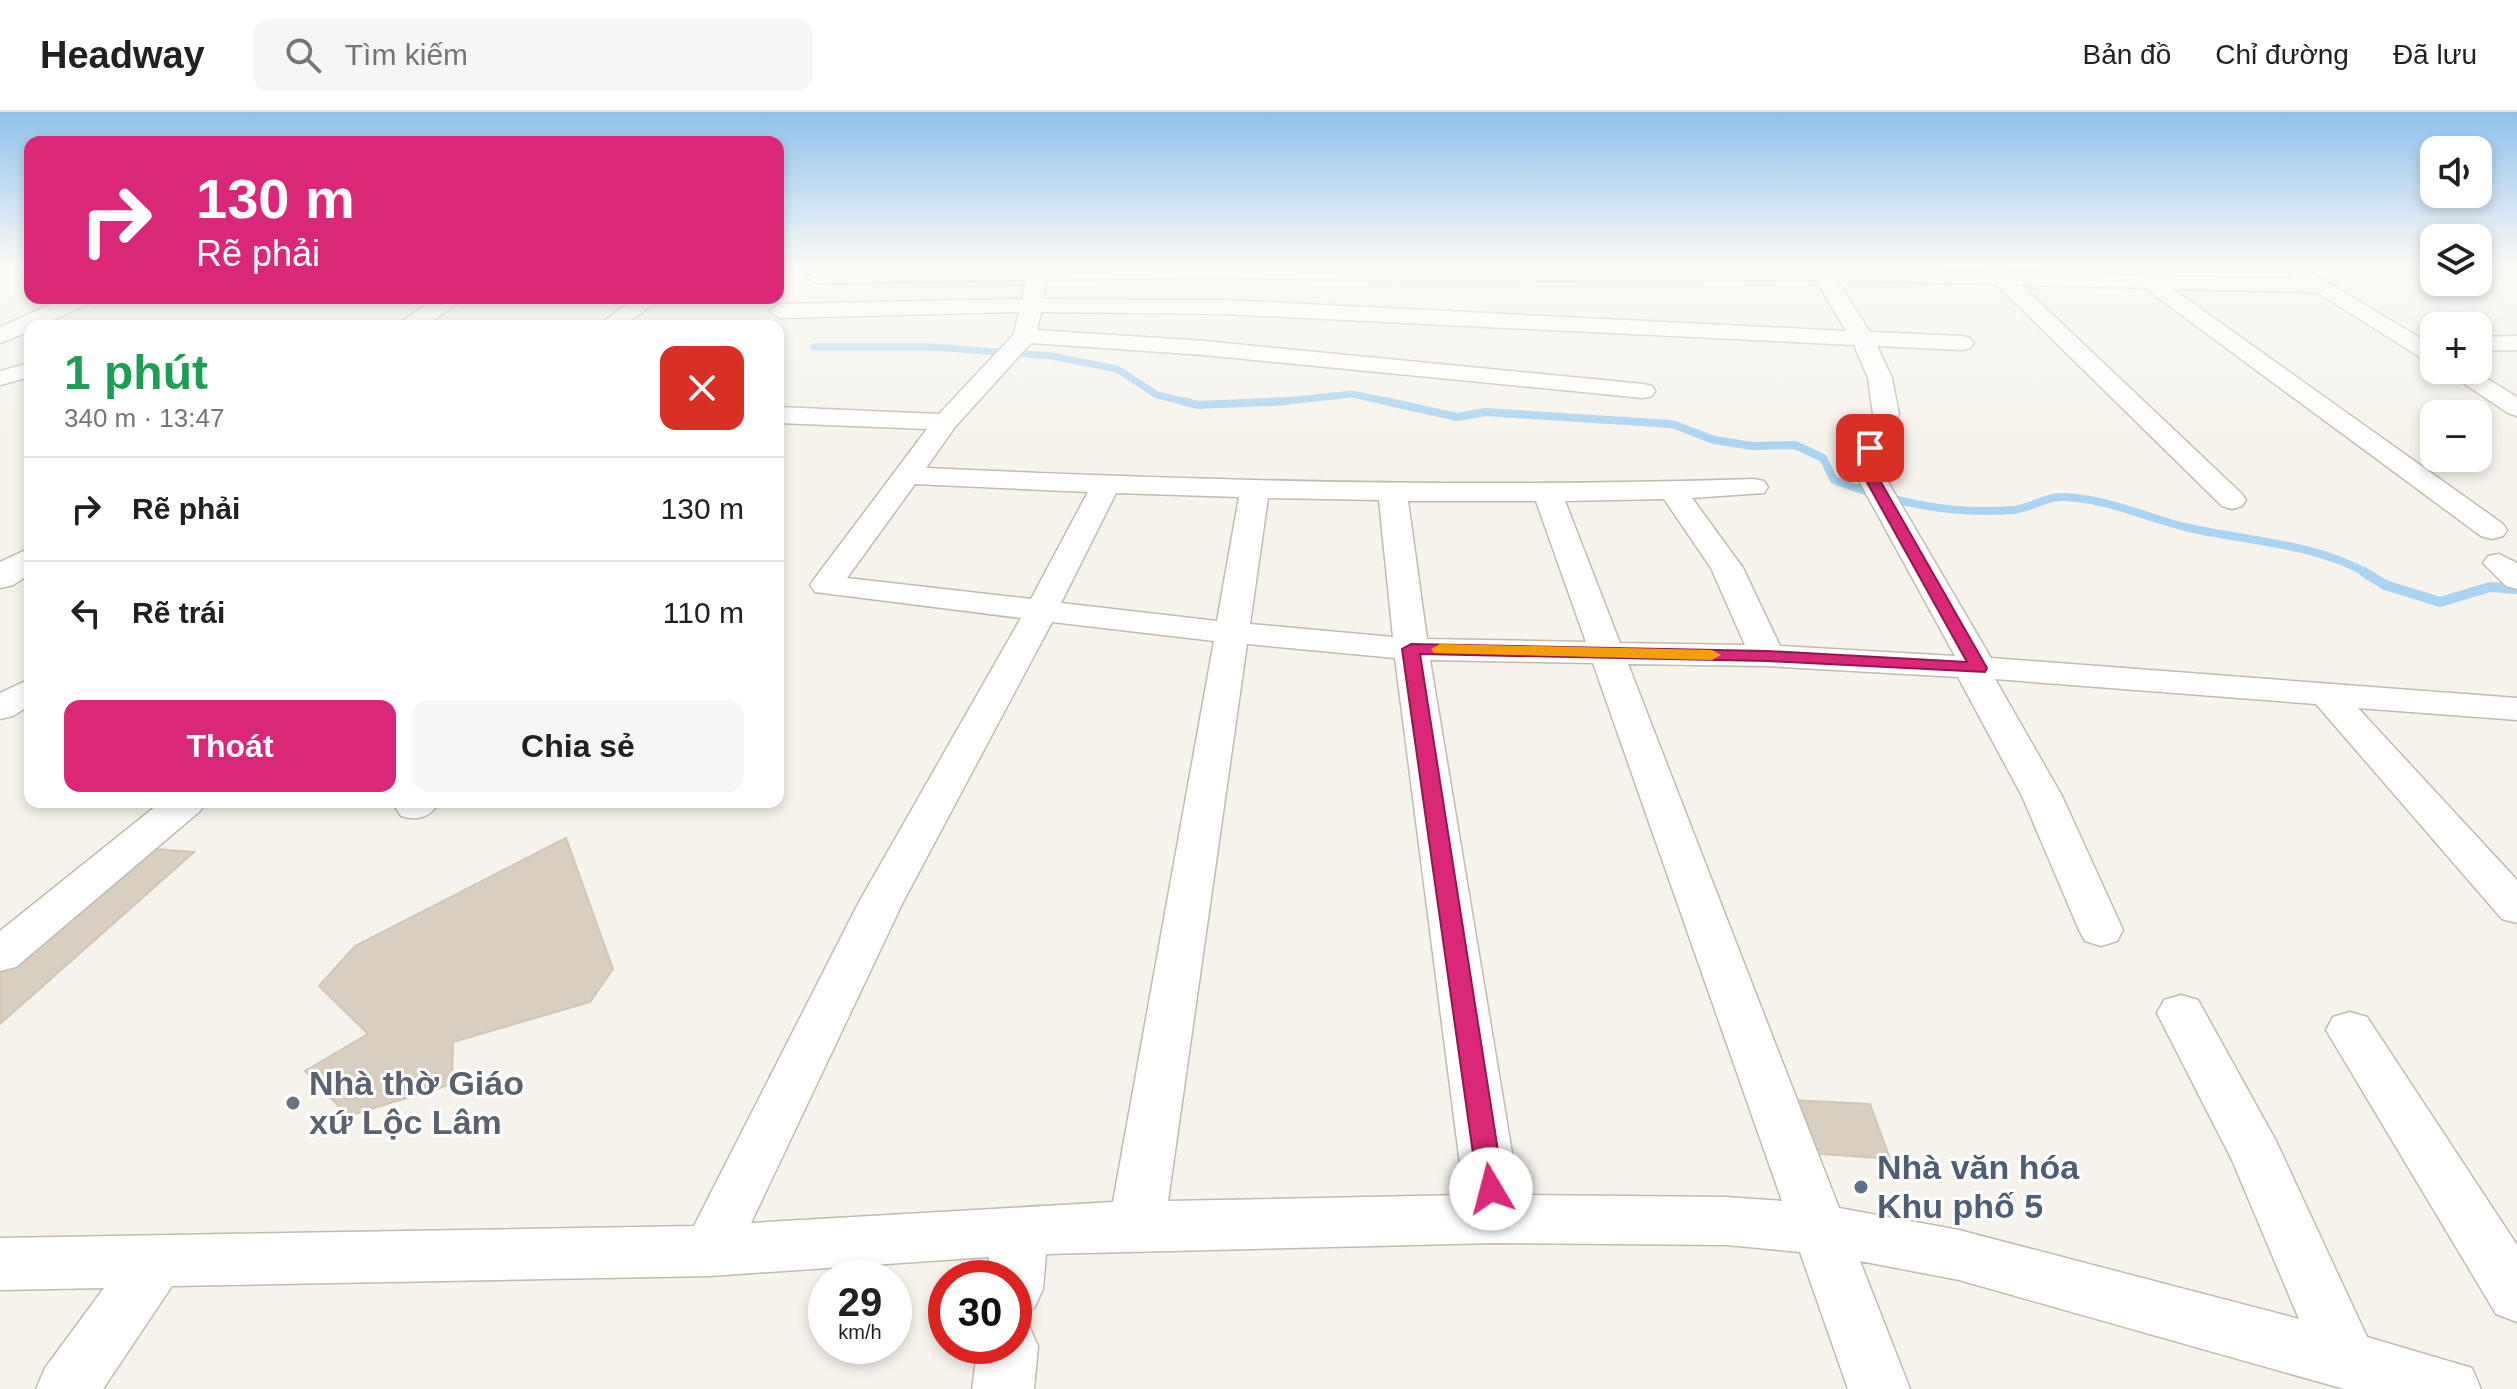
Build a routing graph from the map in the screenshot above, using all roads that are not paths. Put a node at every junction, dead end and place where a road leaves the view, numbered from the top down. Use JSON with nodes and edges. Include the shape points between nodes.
{"nodes":[{"id":1,"x":24,"y":325,"type":"edge"},
{"id":2,"x":1024,"y":325,"type":"edge"},
{"id":3,"x":1563,"y":325,"type":"edge"},
{"id":4,"x":1684,"y":325,"type":"edge"},
{"id":5,"x":1854,"y":325,"type":"edge"},
{"id":6,"x":2050,"y":325,"type":"edge"},
{"id":7,"x":2209,"y":325,"type":"edge"},
{"id":8,"x":2386,"y":325,"type":"edge"},
{"id":9,"x":1687,"y":331,"type":"junction"},
{"id":10,"x":0,"y":336,"type":"edge"},
{"id":11,"x":1864,"y":340,"type":"junction"},
{"id":12,"x":1962,"y":343,"type":"dead end"},
{"id":13,"x":2517,"y":343,"type":"edge"},
{"id":14,"x":2420,"y":344,"type":"edge"},
{"id":15,"x":2492,"y":344,"type":"edge"},
{"id":16,"x":1015,"y":346,"type":"junction"},
{"id":17,"x":24,"y":372,"type":"edge"},
{"id":18,"x":0,"y":378,"type":"edge"},
{"id":19,"x":2478,"y":384,"type":"edge"},
{"id":20,"x":1643,"y":391,"type":"dead end"},
{"id":21,"x":2517,"y":408,"type":"edge"},
{"id":22,"x":784,"y":417,"type":"edge"},
{"id":23,"x":946,"y":422,"type":"junction"},
{"id":24,"x":908,"y":475,"type":"junction"},
{"id":25,"x":1106,"y":485,"type":"junction"},
{"id":26,"x":1754,"y":487,"type":"dead end"},
{"id":27,"x":1255,"y":488,"type":"junction"},
{"id":28,"x":1392,"y":491,"type":"junction"},
{"id":29,"x":1673,"y":491,"type":"junction"},
{"id":30,"x":1548,"y":494,"type":"junction"},
{"id":31,"x":2232,"y":500,"type":"dead end"},
{"id":32,"x":2492,"y":530,"type":"dead end"},
{"id":33,"x":1041,"y":611,"type":"junction"},
{"id":34,"x":1232,"y":633,"type":"junction"},
{"id":35,"x":1411,"y":649,"type":"junction"},
{"id":36,"x":1609,"y":653,"type":"junction"},
{"id":37,"x":1767,"y":656,"type":"junction"},
{"id":38,"x":1974,"y":668,"type":"junction"},
{"id":39,"x":24,"y":694,"type":"edge"},
{"id":40,"x":2327,"y":695,"type":"junction"},
{"id":41,"x":0,"y":708,"type":"edge"},
{"id":42,"x":2517,"y":709,"type":"edge"},
{"id":43,"x":179,"y":808,"type":"edge"},
{"id":44,"x":2517,"y":908,"type":"edge"},
{"id":45,"x":2101,"y":930,"type":"dead end"},
{"id":46,"x":0,"y":955,"type":"edge"},
{"id":47,"x":2181,"y":1013,"type":"dead end"},
{"id":48,"x":2350,"y":1030,"type":"dead end"},
{"id":49,"x":1495,"y":1219,"type":"junction"},
{"id":50,"x":1137,"y":1226,"type":"junction"},
{"id":51,"x":1820,"y":1229,"type":"junction"},
{"id":52,"x":1020,"y":1230,"type":"junction"},
{"id":53,"x":710,"y":1251,"type":"junction"},
{"id":54,"x":1017,"y":1260,"type":"edge"},
{"id":55,"x":157,"y":1261,"type":"junction"},
{"id":56,"x":0,"y":1264,"type":"edge"},
{"id":57,"x":2517,"y":1295,"type":"edge"},
{"id":58,"x":2346,"y":1359,"type":"junction"},
{"id":59,"x":1006,"y":1364,"type":"edge"},
{"id":60,"x":67,"y":1389,"type":"edge"},
{"id":61,"x":1003,"y":1389,"type":"edge"},
{"id":62,"x":1879,"y":1389,"type":"edge"},
{"id":63,"x":2450,"y":1389,"type":"edge"}],
"edges":[{"from":1,"to":10,"type":"street"},
{"from":2,"to":16,"type":"street"},
{"from":3,"to":9,"type":"street"},
{"from":4,"to":9,"type":"street"},
{"from":5,"to":11,"type":"street"},
{"from":6,"to":31,"type":"street"},
{"from":7,"to":32,"type":"street"},
{"from":8,"to":14,"type":"street"},
{"from":9,"to":11,"type":"street"},
{"from":11,"to":12,"type":"street"},
{"from":11,"to":38,"type":"street","via":[[1887,411],[1870,448],[1871,477]]},
{"from":13,"to":15,"type":"street"},
{"from":16,"to":20,"type":"street","via":[[1220,349]]},
{"from":16,"to":23,"type":"street"},
{"from":17,"to":18,"type":"street"},
{"from":19,"to":21,"type":"street"},
{"from":22,"to":23,"type":"street"},
{"from":23,"to":24,"type":"street"},
{"from":24,"to":25,"type":"street"},
{"from":24,"to":33,"type":"street","via":[[826,585]]},
{"from":25,"to":27,"type":"street"},
{"from":25,"to":33,"type":"street"},
{"from":26,"to":29,"type":"street"},
{"from":27,"to":28,"type":"street"},
{"from":27,"to":34,"type":"street"},
{"from":28,"to":30,"type":"street"},
{"from":28,"to":35,"type":"street"},
{"from":29,"to":30,"type":"street"},
{"from":29,"to":37,"type":"street","via":[[1727,568]]},
{"from":30,"to":36,"type":"street"},
{"from":33,"to":34,"type":"street"},
{"from":33,"to":53,"type":"street","via":[[881,902]]},
{"from":34,"to":35,"type":"street"},
{"from":34,"to":50,"type":"street"},
{"from":35,"to":36,"type":"street"},
{"from":35,"to":49,"type":"street"},
{"from":36,"to":37,"type":"street"},
{"from":36,"to":51,"type":"street"},
{"from":37,"to":38,"type":"street"},
{"from":38,"to":40,"type":"street"},
{"from":38,"to":45,"type":"street","via":[[2042,796]]},
{"from":39,"to":41,"type":"street"},
{"from":40,"to":42,"type":"street"},
{"from":40,"to":44,"type":"street"},
{"from":43,"to":46,"type":"street"},
{"from":47,"to":58,"type":"street","via":[[2257,1157]]},
{"from":48,"to":57,"type":"street"},
{"from":49,"to":50,"type":"street"},
{"from":49,"to":51,"type":"street","via":[[1726,1221]]},
{"from":50,"to":52,"type":"street"},
{"from":51,"to":58,"type":"street","via":[[1959,1255]]},
{"from":51,"to":62,"type":"street"},
{"from":52,"to":53,"type":"street"},
{"from":52,"to":54,"type":"street"},
{"from":53,"to":55,"type":"street"},
{"from":55,"to":56,"type":"street"},
{"from":55,"to":60,"type":"street"},
{"from":58,"to":63,"type":"street"},
{"from":59,"to":61,"type":"street"}]}
